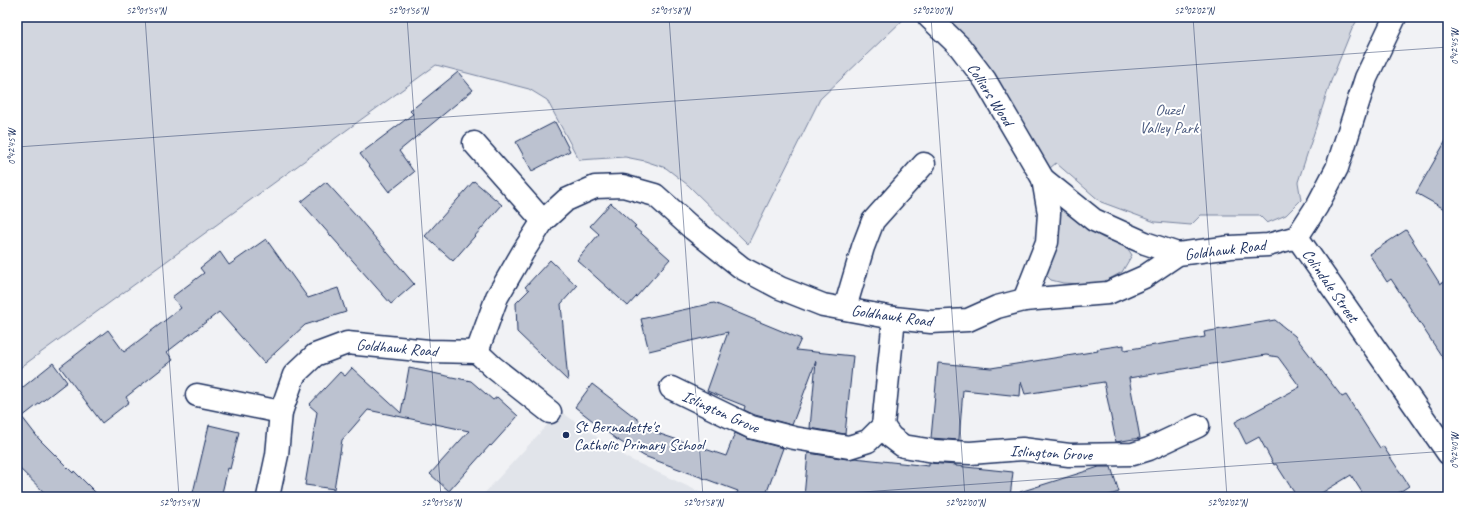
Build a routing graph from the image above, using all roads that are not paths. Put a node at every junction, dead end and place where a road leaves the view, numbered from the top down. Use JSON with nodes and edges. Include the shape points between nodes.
{"nodes":[{"id":1,"x":929,"y":17,"type":"edge"},
{"id":2,"x":1395,"y":17,"type":"edge"},
{"id":3,"x":474,"y":142,"type":"dead end"},
{"id":4,"x":924,"y":164,"type":"dead end"},
{"id":5,"x":1042,"y":179,"type":"junction"},
{"id":6,"x":543,"y":221,"type":"junction"},
{"id":7,"x":1297,"y":237,"type":"junction"},
{"id":8,"x":1178,"y":254,"type":"junction"},
{"id":9,"x":1024,"y":300,"type":"junction"},
{"id":10,"x":846,"y":308,"type":"junction"},
{"id":11,"x":894,"y":318,"type":"junction"},
{"id":12,"x":477,"y":352,"type":"junction"},
{"id":13,"x":671,"y":388,"type":"dead end"},
{"id":14,"x":197,"y":395,"type":"dead end"},
{"id":15,"x":281,"y":412,"type":"junction"},
{"id":16,"x":550,"y":412,"type":"dead end"},
{"id":17,"x":884,"y":426,"type":"junction"},
{"id":18,"x":1198,"y":426,"type":"dead end"},
{"id":19,"x":1448,"y":453,"type":"edge"},
{"id":20,"x":268,"y":497,"type":"edge"}],
"edges":[{"from":1,"to":5,"type":"street","name":"Colliers Wood","via":[[960,47],[985,80]]},
{"from":2,"to":7,"type":"street","name":"Colindale Street","via":[[1366,78],[1337,168]]},
{"from":3,"to":6,"type":"street"},
{"from":4,"to":10,"type":"street","via":[[873,221]]},
{"from":5,"to":8,"type":"street","name":"Colliers Wood","via":[[1094,220],[1145,243]]},
{"from":5,"to":9,"type":"street","name":"Colliers Wood","via":[[1049,213],[1047,242]]},
{"from":6,"to":10,"type":"street","name":"Goldhawk Road","via":[[566,200],[595,187],[623,186],[655,195],[742,268],[787,291],[823,305]]},
{"from":6,"to":12,"type":"street","name":"Goldhawk Road","via":[[497,297]]},
{"from":7,"to":8,"type":"street","name":"Goldhawk Road","via":[[1268,245]]},
{"from":7,"to":19,"type":"street","name":"Colindale Street"},
{"from":8,"to":9,"type":"street","name":"Goldhawk Road","via":[[1144,277],[1108,293]]},
{"from":9,"to":11,"type":"street","name":"Goldhawk Road","via":[[997,307],[968,320],[931,322]]},
{"from":10,"to":11,"type":"street","name":"Goldhawk Road"},
{"from":11,"to":17,"type":"street"},
{"from":12,"to":15,"type":"street","name":"Goldhawk Road","via":[[429,351],[347,343],[315,355],[294,375]]},
{"from":12,"to":16,"type":"street"},
{"from":13,"to":17,"type":"street","name":"Islington Grove","via":[[751,428],[794,438],[849,447],[868,441]]},
{"from":14,"to":15,"type":"street"},
{"from":15,"to":20,"type":"street","name":"Goldhawk Road","via":[[278,455]]},
{"from":17,"to":18,"type":"street","name":"Islington Grove","via":[[891,437],[903,446],[934,451],[970,453],[1022,449],[1069,455],[1132,454],[1149,449]]}]}
